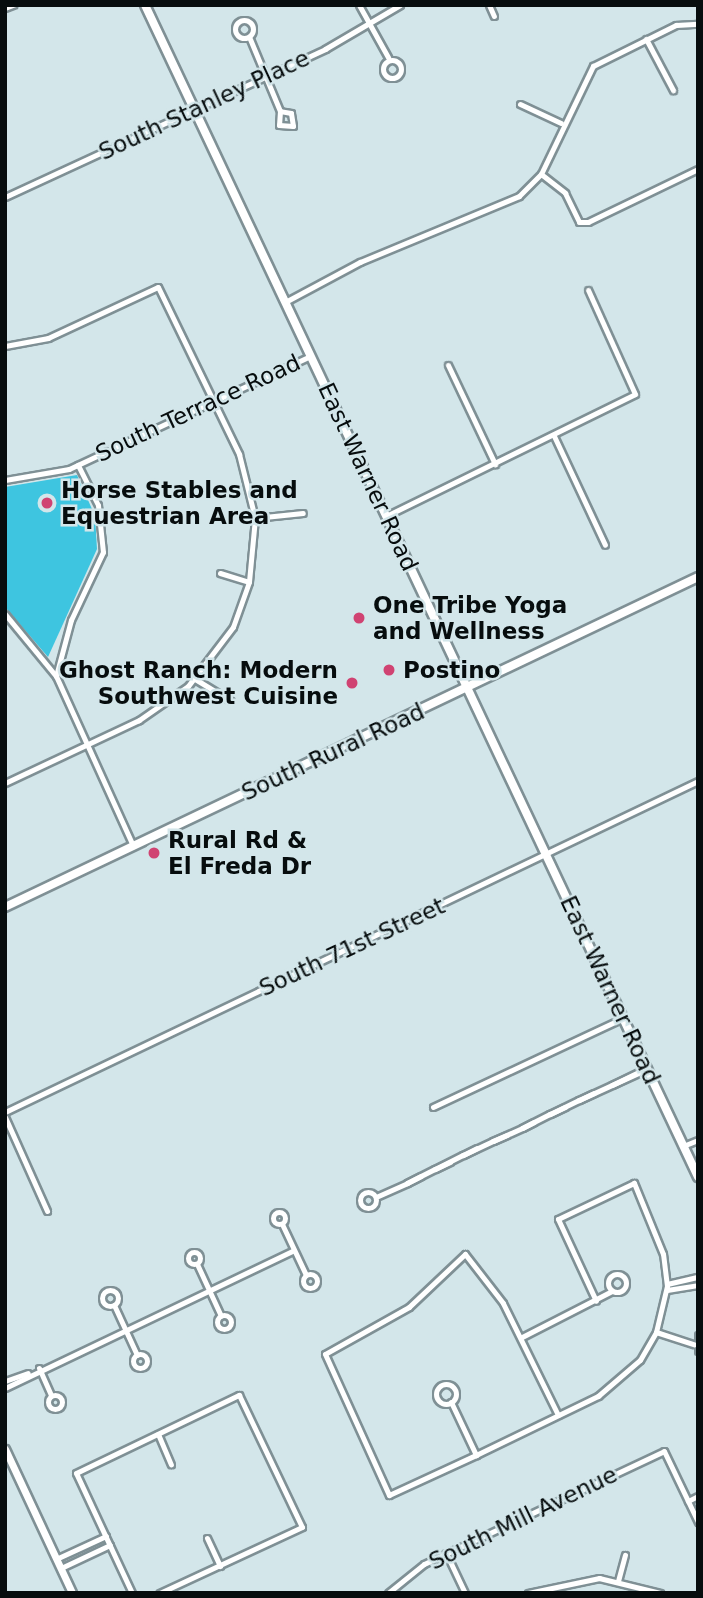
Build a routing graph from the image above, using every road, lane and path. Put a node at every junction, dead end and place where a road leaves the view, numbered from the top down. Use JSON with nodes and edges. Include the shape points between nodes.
{"nodes":[{"id":1,"x":13,"y":5,"type":"edge"},
{"id":2,"x":145,"y":5,"type":"edge"},
{"id":3,"x":359,"y":5,"type":"edge"},
{"id":4,"x":400,"y":5,"type":"edge"},
{"id":5,"x":489,"y":5,"type":"edge"},
{"id":6,"x":5,"y":8,"type":"edge"},
{"id":7,"x":494,"y":16,"type":"dead end"},
{"id":8,"x":370,"y":22,"type":"junction"},
{"id":9,"x":698,"y":24,"type":"edge"},
{"id":10,"x":250,"y":39,"type":"dead end"},
{"id":11,"x":646,"y":39,"type":"junction"},
{"id":12,"x":388,"y":57,"type":"dead end"},
{"id":13,"x":265,"y":75,"type":"junction"},
{"id":14,"x":673,"y":90,"type":"dead end"},
{"id":15,"x":520,"y":104,"type":"dead end"},
{"id":16,"x":193,"y":108,"type":"junction"},
{"id":17,"x":280,"y":111,"type":"dead end"},
{"id":18,"x":562,"y":123,"type":"junction"},
{"id":19,"x":698,"y":169,"type":"edge"},
{"id":20,"x":541,"y":174,"type":"junction"},
{"id":21,"x":5,"y":197,"type":"edge"},
{"id":22,"x":588,"y":290,"type":"dead end"},
{"id":23,"x":285,"y":302,"type":"junction"},
{"id":24,"x":5,"y":346,"type":"edge"},
{"id":25,"x":310,"y":356,"type":"junction"},
{"id":26,"x":448,"y":365,"type":"dead end"},
{"id":27,"x":214,"y":401,"type":"junction"},
{"id":28,"x":554,"y":436,"type":"junction"},
{"id":29,"x":495,"y":464,"type":"junction"},
{"id":30,"x":78,"y":465,"type":"junction"},
{"id":31,"x":5,"y":480,"type":"edge"},
{"id":32,"x":303,"y":513,"type":"dead end"},
{"id":33,"x":386,"y":516,"type":"junction"},
{"id":34,"x":255,"y":519,"type":"junction"},
{"id":35,"x":605,"y":545,"type":"dead end"},
{"id":36,"x":220,"y":573,"type":"dead end"},
{"id":37,"x":698,"y":577,"type":"edge"},
{"id":38,"x":250,"y":582,"type":"junction"},
{"id":39,"x":5,"y":614,"type":"edge"},
{"id":40,"x":56,"y":676,"type":"junction"},
{"id":41,"x":195,"y":679,"type":"junction"},
{"id":42,"x":468,"y":688,"type":"junction"},
{"id":43,"x":231,"y":701,"type":"dead end"},
{"id":44,"x":86,"y":745,"type":"junction"},
{"id":45,"x":698,"y":781,"type":"edge"},
{"id":46,"x":5,"y":783,"type":"edge"},
{"id":47,"x":133,"y":846,"type":"junction"},
{"id":48,"x":546,"y":855,"type":"junction"},
{"id":49,"x":5,"y":906,"type":"edge"},
{"id":50,"x":623,"y":1018,"type":"junction"},
{"id":51,"x":647,"y":1069,"type":"junction"},
{"id":52,"x":433,"y":1107,"type":"dead end"},
{"id":53,"x":5,"y":1112,"type":"edge"},
{"id":54,"x":5,"y":1117,"type":"edge"},
{"id":55,"x":8,"y":1130,"type":"edge"},
{"id":56,"x":698,"y":1140,"type":"edge"},
{"id":57,"x":683,"y":1146,"type":"junction"},
{"id":58,"x":698,"y":1178,"type":"edge"},
{"id":59,"x":376,"y":1197,"type":"dead end"},
{"id":60,"x":47,"y":1211,"type":"dead end"},
{"id":61,"x":282,"y":1224,"type":"dead end"},
{"id":62,"x":294,"y":1250,"type":"junction"},
{"id":63,"x":197,"y":1264,"type":"dead end"},
{"id":64,"x":306,"y":1275,"type":"dead end"},
{"id":65,"x":695,"y":1278,"type":"edge"},
{"id":66,"x":695,"y":1286,"type":"edge"},
{"id":67,"x":667,"y":1287,"type":"junction"},
{"id":68,"x":209,"y":1290,"type":"junction"},
{"id":69,"x":612,"y":1291,"type":"dead end"},
{"id":70,"x":596,"y":1301,"type":"junction"},
{"id":71,"x":114,"y":1305,"type":"dead end"},
{"id":72,"x":221,"y":1316,"type":"dead end"},
{"id":73,"x":125,"y":1329,"type":"junction"},
{"id":74,"x":656,"y":1332,"type":"junction"},
{"id":75,"x":698,"y":1335,"type":"edge"},
{"id":76,"x":522,"y":1336,"type":"junction"},
{"id":77,"x":694,"y":1344,"type":"junction"},
{"id":78,"x":698,"y":1351,"type":"edge"},
{"id":79,"x":137,"y":1355,"type":"dead end"},
{"id":80,"x":39,"y":1368,"type":"junction"},
{"id":81,"x":28,"y":1373,"type":"junction"},
{"id":82,"x":5,"y":1381,"type":"edge"},
{"id":83,"x":5,"y":1388,"type":"edge"},
{"id":84,"x":51,"y":1395,"type":"dead end"},
{"id":85,"x":451,"y":1402,"type":"dead end"},
{"id":86,"x":558,"y":1415,"type":"junction"},
{"id":87,"x":158,"y":1434,"type":"junction"},
{"id":88,"x":5,"y":1449,"type":"edge"},
{"id":89,"x":476,"y":1455,"type":"junction"},
{"id":90,"x":171,"y":1464,"type":"dead end"},
{"id":91,"x":698,"y":1496,"type":"edge"},
{"id":92,"x":688,"y":1501,"type":"junction"},
{"id":93,"x":698,"y":1522,"type":"edge"},
{"id":94,"x":106,"y":1536,"type":"junction"},
{"id":95,"x":207,"y":1538,"type":"dead end"},
{"id":96,"x":110,"y":1545,"type":"junction"},
{"id":97,"x":81,"y":1548,"type":"junction"},
{"id":98,"x":446,"y":1553,"type":"junction"},
{"id":99,"x":625,"y":1555,"type":"dead end"},
{"id":100,"x":85,"y":1556,"type":"junction"},
{"id":101,"x":56,"y":1559,"type":"junction"},
{"id":102,"x":220,"y":1566,"type":"junction"},
{"id":103,"x":61,"y":1568,"type":"junction"},
{"id":104,"x":618,"y":1581,"type":"junction"},
{"id":105,"x":72,"y":1593,"type":"edge"},
{"id":106,"x":132,"y":1593,"type":"edge"},
{"id":107,"x":160,"y":1593,"type":"edge"},
{"id":108,"x":388,"y":1593,"type":"edge"},
{"id":109,"x":465,"y":1593,"type":"edge"},
{"id":110,"x":528,"y":1593,"type":"edge"},
{"id":111,"x":660,"y":1593,"type":"edge"}],
"edges":[{"from":1,"to":6,"type":"street"},
{"from":2,"to":16,"type":"main road","name":"East Warner Road"},
{"from":3,"to":8,"type":"street"},
{"from":4,"to":8,"type":"street","name":"South Stanley Place"},
{"from":5,"to":7,"type":"street"},
{"from":8,"to":12,"type":"street"},
{"from":8,"to":13,"type":"street","name":"South Stanley Place"},
{"from":9,"to":11,"type":"street"},
{"from":10,"to":13,"type":"street"},
{"from":11,"to":14,"type":"street"},
{"from":11,"to":18,"type":"street","via":[[593,66]]},
{"from":13,"to":16,"type":"street","name":"South Stanley Place"},
{"from":13,"to":17,"type":"street"},
{"from":15,"to":18,"type":"street"},
{"from":16,"to":21,"type":"street","name":"South Stanley Place"},
{"from":16,"to":23,"type":"main road","name":"East Warner Road"},
{"from":18,"to":20,"type":"street"},
{"from":19,"to":20,"type":"street","via":[[588,222],[579,222],[565,193]]},
{"from":20,"to":23,"type":"street","via":[[519,196],[360,261]]},
{"from":22,"to":28,"type":"street","via":[[635,394]]},
{"from":23,"to":25,"type":"main road","name":"East Warner Road"},
{"from":24,"to":27,"type":"street","via":[[48,338],[158,287]]},
{"from":25,"to":27,"type":"street","name":"South Terrace Road"},
{"from":25,"to":33,"type":"main road","name":"East Warner Road"},
{"from":26,"to":29,"type":"street"},
{"from":27,"to":30,"type":"street","name":"South Terrace Road"},
{"from":27,"to":34,"type":"street","via":[[244,469]]},
{"from":28,"to":29,"type":"street"},
{"from":28,"to":35,"type":"street"},
{"from":29,"to":33,"type":"street"},
{"from":30,"to":31,"type":"street","name":"South Terrace Road"},
{"from":30,"to":40,"type":"street","via":[[97,505],[103,552],[71,621]]},
{"from":32,"to":34,"type":"street"},
{"from":33,"to":42,"type":"main road","name":"East Warner Road"},
{"from":34,"to":38,"type":"street"},
{"from":36,"to":38,"type":"street"},
{"from":37,"to":42,"type":"main road","name":"South Rural Road"},
{"from":38,"to":41,"type":"street","via":[[233,627]]},
{"from":39,"to":40,"type":"street"},
{"from":40,"to":44,"type":"street"},
{"from":41,"to":43,"type":"street"},
{"from":41,"to":44,"type":"street","via":[[157,710]]},
{"from":42,"to":47,"type":"main road","name":"South Rural Road"},
{"from":42,"to":48,"type":"main road","name":"East Warner Road"},
{"from":44,"to":46,"type":"street"},
{"from":44,"to":47,"type":"street"},
{"from":45,"to":48,"type":"street","name":"South 71st Street"},
{"from":47,"to":49,"type":"main road","name":"South Rural Road"},
{"from":48,"to":50,"type":"main road","name":"East Warner Road"},
{"from":48,"to":53,"type":"street","name":"South 71st Street"},
{"from":50,"to":51,"type":"main road","name":"East Warner Road"},
{"from":50,"to":52,"type":"street"},
{"from":51,"to":57,"type":"main road","name":"East Warner Road"},
{"from":51,"to":59,"type":"street"},
{"from":54,"to":55,"type":"street"},
{"from":55,"to":60,"type":"street"},
{"from":56,"to":57,"type":"street"},
{"from":57,"to":58,"type":"main road","name":"East Warner Road"},
{"from":61,"to":62,"type":"street"},
{"from":62,"to":64,"type":"street"},
{"from":62,"to":68,"type":"street"},
{"from":63,"to":68,"type":"street"},
{"from":65,"to":66,"type":"street"},
{"from":65,"to":67,"type":"street"},
{"from":66,"to":67,"type":"street"},
{"from":67,"to":70,"type":"street","via":[[663,1254],[634,1183],[558,1219]]},
{"from":67,"to":74,"type":"street"},
{"from":68,"to":72,"type":"street"},
{"from":68,"to":73,"type":"street"},
{"from":69,"to":70,"type":"street"},
{"from":70,"to":76,"type":"street"},
{"from":71,"to":73,"type":"street"},
{"from":73,"to":79,"type":"street"},
{"from":73,"to":80,"type":"street"},
{"from":74,"to":77,"type":"street"},
{"from":74,"to":86,"type":"street","via":[[619,1382]]},
{"from":75,"to":77,"type":"street"},
{"from":76,"to":86,"type":"street"},
{"from":76,"to":89,"type":"street","via":[[465,1254],[409,1307],[325,1354],[389,1494]]},
{"from":77,"to":78,"type":"street"},
{"from":80,"to":81,"type":"street"},
{"from":80,"to":84,"type":"street"},
{"from":81,"to":82,"type":"street"},
{"from":81,"to":83,"type":"street"},
{"from":85,"to":89,"type":"street"},
{"from":86,"to":89,"type":"street"},
{"from":87,"to":90,"type":"street"},
{"from":87,"to":94,"type":"street","via":[[76,1473]]},
{"from":87,"to":102,"type":"street","via":[[239,1395],[302,1527]]},
{"from":88,"to":101,"type":"street"},
{"from":91,"to":92,"type":"street"},
{"from":92,"to":93,"type":"street"},
{"from":92,"to":98,"type":"street","name":"South Mill Avenue","via":[[664,1451]]},
{"from":94,"to":96,"type":"street"},
{"from":94,"to":97,"type":"street"},
{"from":95,"to":102,"type":"street"},
{"from":96,"to":100,"type":"street"},
{"from":96,"to":106,"type":"street"},
{"from":97,"to":100,"type":"street"},
{"from":97,"to":101,"type":"street"},
{"from":98,"to":108,"type":"street","name":"South Mill Avenue"},
{"from":98,"to":109,"type":"street"},
{"from":99,"to":104,"type":"street"},
{"from":100,"to":103,"type":"street"},
{"from":101,"to":103,"type":"street"},
{"from":102,"to":107,"type":"street"},
{"from":103,"to":105,"type":"street"},
{"from":104,"to":110,"type":"street","via":[[565,1581]]},
{"from":104,"to":111,"type":"street"}]}
